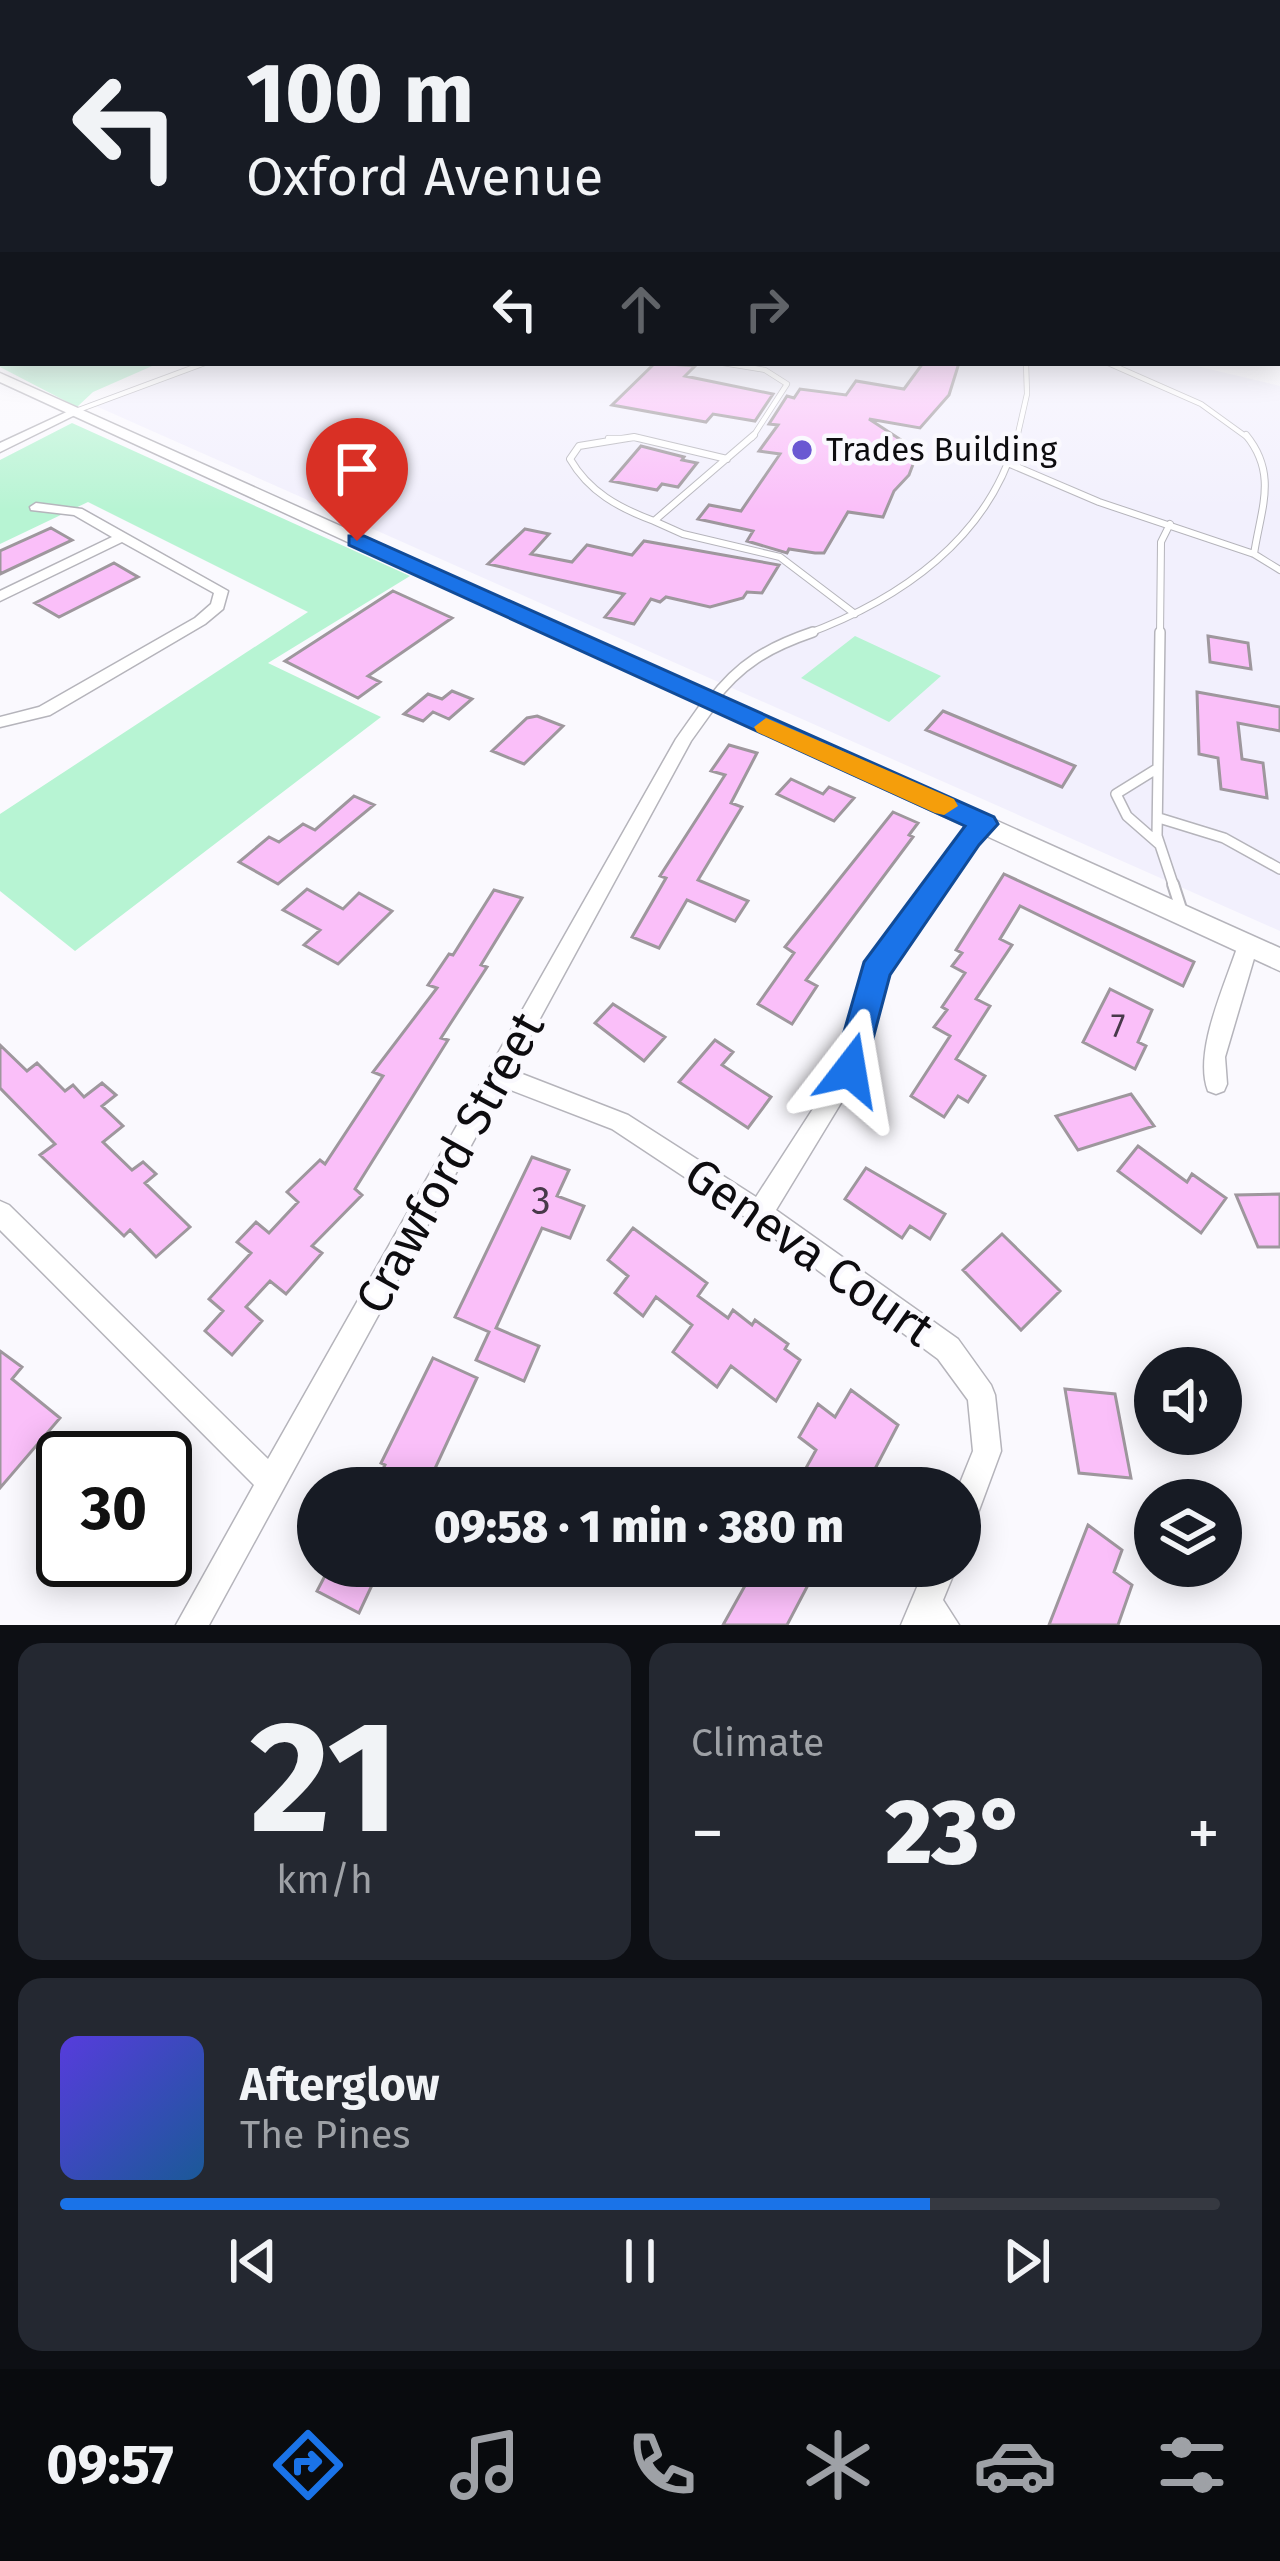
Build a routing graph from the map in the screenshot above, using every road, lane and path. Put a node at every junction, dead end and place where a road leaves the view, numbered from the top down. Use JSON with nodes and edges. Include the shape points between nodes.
{"nodes":[{"id":1,"x":197,"y":366,"type":"edge"},
{"id":2,"x":762,"y":366,"type":"edge"},
{"id":3,"x":1027,"y":366,"type":"edge"},
{"id":4,"x":1115,"y":366,"type":"edge"},
{"id":5,"x":0,"y":377,"type":"edge"},
{"id":6,"x":73,"y":412,"type":"junction"},
{"id":7,"x":0,"y":448,"type":"edge"},
{"id":8,"x":727,"y":459,"type":"junction"},
{"id":9,"x":1010,"y":464,"type":"junction"},
{"id":10,"x":36,"y":507,"type":"dead end"},
{"id":11,"x":654,"y":521,"type":"junction"},
{"id":12,"x":1170,"y":524,"type":"junction"},
{"id":13,"x":124,"y":536,"type":"junction"},
{"id":14,"x":1254,"y":554,"type":"junction"},
{"id":15,"x":1280,"y":570,"type":"edge"},
{"id":16,"x":0,"y":597,"type":"edge"},
{"id":17,"x":855,"y":614,"type":"junction"},
{"id":18,"x":711,"y":702,"type":"junction"},
{"id":19,"x":0,"y":722,"type":"edge"},
{"id":20,"x":1158,"y":768,"type":"junction"},
{"id":21,"x":1159,"y":818,"type":"junction"},
{"id":22,"x":985,"y":824,"type":"junction"},
{"id":23,"x":1159,"y":844,"type":"junction"},
{"id":24,"x":1280,"y":869,"type":"edge"},
{"id":25,"x":1183,"y":915,"type":"junction"},
{"id":26,"x":1248,"y":945,"type":"junction"},
{"id":27,"x":1280,"y":960,"type":"edge"},
{"id":28,"x":500,"y":1076,"type":"junction"},
{"id":29,"x":1216,"y":1084,"type":"dead end"},
{"id":30,"x":0,"y":1213,"type":"edge"},
{"id":31,"x":760,"y":1214,"type":"junction"},
{"id":32,"x":981,"y":1467,"type":"edge"},
{"id":33,"x":271,"y":1482,"type":"junction"},
{"id":34,"x":937,"y":1587,"type":"edge"},
{"id":35,"x":929,"y":1618,"type":"edge"},
{"id":36,"x":193,"y":1625,"type":"edge"}],
"edges":[{"from":1,"to":6,"type":"lane"},
{"from":2,"to":8,"type":"lane","via":[[782,377],[784,395]]},
{"from":3,"to":9,"type":"lane","via":[[1030,383]]},
{"from":4,"to":14,"type":"lane","via":[[1208,407],[1252,443],[1267,469]]},
{"from":5,"to":6,"type":"street"},
{"from":6,"to":7,"type":"street"},
{"from":6,"to":18,"type":"street"},
{"from":8,"to":11,"type":"lane"},
{"from":8,"to":11,"type":"lane","via":[[646,438],[579,446],[570,459],[578,475],[627,512]]},
{"from":9,"to":12,"type":"lane"},
{"from":9,"to":17,"type":"lane","via":[[949,549]]},
{"from":10,"to":13,"type":"street","via":[[77,512]]},
{"from":11,"to":17,"type":"lane","via":[[780,557]]},
{"from":12,"to":14,"type":"lane"},
{"from":12,"to":20,"type":"lane","via":[[1161,542]]},
{"from":13,"to":16,"type":"street"},
{"from":13,"to":19,"type":"street","via":[[220,591],[218,606],[44,711]]},
{"from":14,"to":15,"type":"lane"},
{"from":17,"to":18,"type":"lane","via":[[755,652]]},
{"from":18,"to":22,"type":"street"},
{"from":18,"to":28,"type":"street","name":"Crawford Street"},
{"from":20,"to":21,"type":"lane"},
{"from":20,"to":23,"type":"lane","via":[[1116,794],[1127,816]]},
{"from":21,"to":23,"type":"lane"},
{"from":21,"to":24,"type":"lane","via":[[1224,838]]},
{"from":22,"to":25,"type":"street"},
{"from":22,"to":31,"type":"street","via":[[875,971],[850,1070]]},
{"from":23,"to":25,"type":"lane"},
{"from":25,"to":26,"type":"street"},
{"from":26,"to":27,"type":"street"},
{"from":26,"to":29,"type":"street","via":[[1214,1057]]},
{"from":28,"to":31,"type":"street","name":"Geneva Court","via":[[620,1122]]},
{"from":28,"to":33,"type":"street","name":"Crawford Street"},
{"from":30,"to":33,"type":"street"},
{"from":31,"to":32,"type":"street","name":"Geneva Court","via":[[948,1349],[981,1395],[987,1451]]},
{"from":33,"to":36,"type":"street","name":"Crawford Street"},
{"from":34,"to":35,"type":"street"}]}
